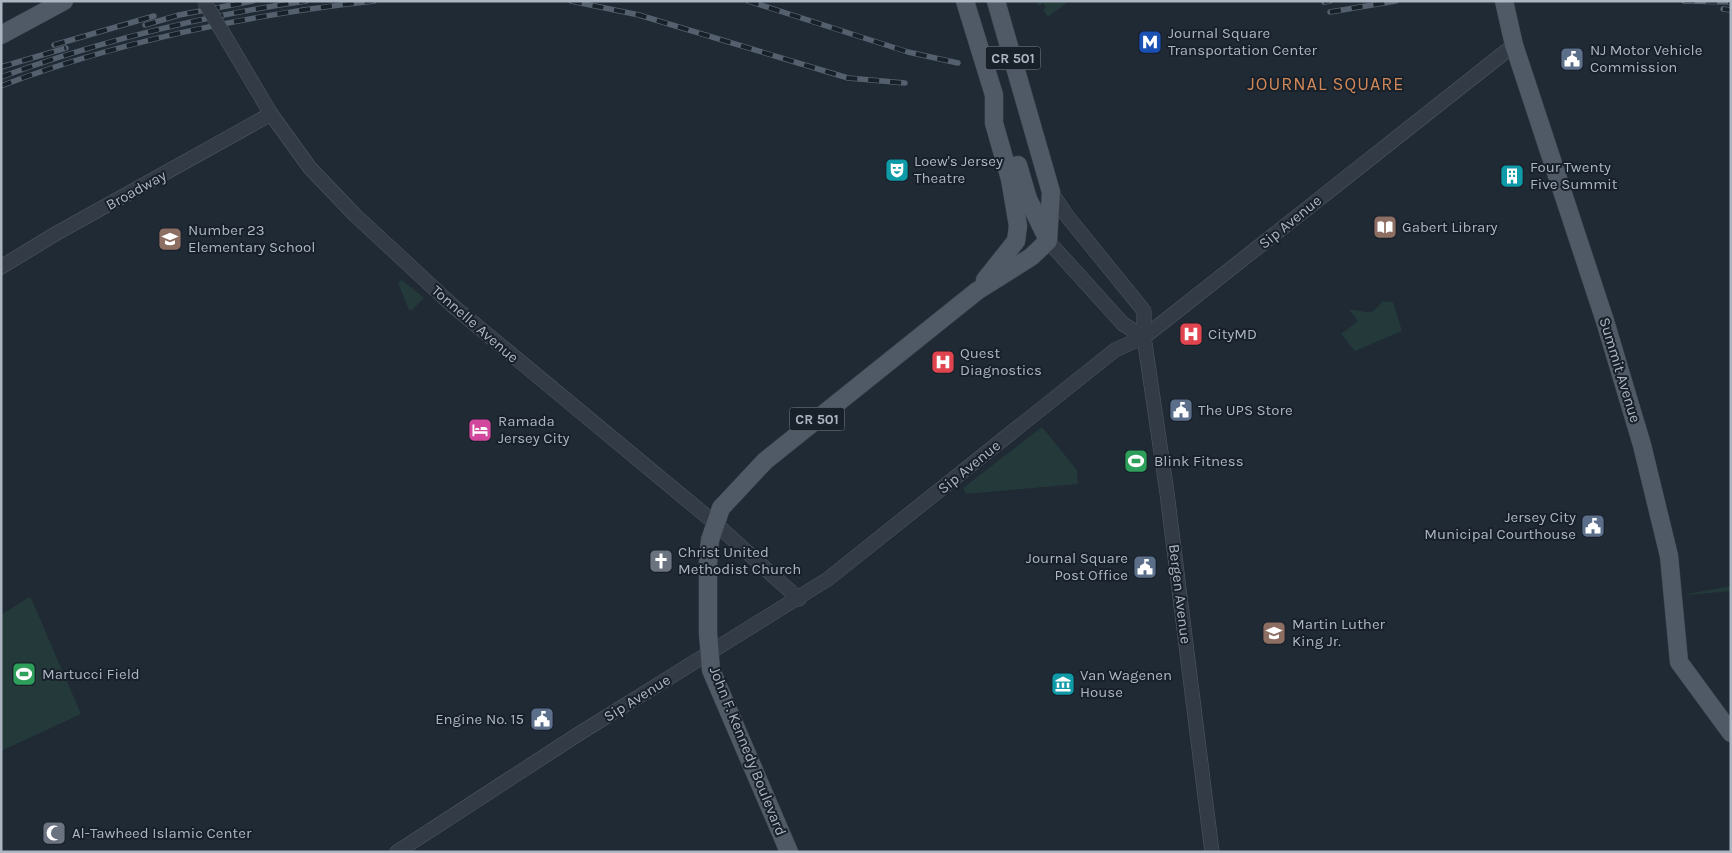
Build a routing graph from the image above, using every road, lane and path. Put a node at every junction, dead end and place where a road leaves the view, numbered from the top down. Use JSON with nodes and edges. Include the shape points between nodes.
{"nodes":[{"id":1,"x":64,"y":1,"type":"edge"},
{"id":2,"x":204,"y":1,"type":"edge"},
{"id":3,"x":965,"y":1,"type":"edge"},
{"id":4,"x":996,"y":1,"type":"edge"},
{"id":5,"x":1504,"y":1,"type":"edge"},
{"id":6,"x":1,"y":35,"type":"edge"},
{"id":7,"x":1514,"y":46,"type":"junction"},
{"id":8,"x":994,"y":95,"type":"junction"},
{"id":9,"x":271,"y":114,"type":"junction"},
{"id":10,"x":1051,"y":192,"type":"junction"},
{"id":11,"x":1048,"y":241,"type":"junction"},
{"id":12,"x":1,"y":267,"type":"edge"},
{"id":13,"x":977,"y":290,"type":"junction"},
{"id":14,"x":1144,"y":336,"type":"junction"},
{"id":15,"x":716,"y":524,"type":"junction"},
{"id":16,"x":799,"y":599,"type":"junction"},
{"id":17,"x":710,"y":653,"type":"junction"},
{"id":18,"x":1731,"y":733,"type":"edge"},
{"id":19,"x":397,"y":852,"type":"edge"},
{"id":20,"x":789,"y":852,"type":"edge"},
{"id":21,"x":1212,"y":852,"type":"edge"}],
"edges":[{"from":1,"to":6,"type":"main road"},
{"from":2,"to":9,"type":"street","name":"Tonnelle Avenue","bridge":true},
{"from":3,"to":8,"type":"main road","name":"John F. Kennedy Boulevard","number":"CR 501"},
{"from":4,"to":10,"type":"main road","number":"CR 501"},
{"from":5,"to":7,"type":"main road","name":"Summit Avenue"},
{"from":7,"to":14,"type":"street","name":"Sip Avenue"},
{"from":7,"to":18,"type":"main road","name":"Summit Avenue","via":[[1600,305],[1642,445],[1670,566],[1679,662]]},
{"from":8,"to":11,"type":"main road","via":[[1005,118],[1028,199]]},
{"from":8,"to":13,"type":"main road","name":"John F. Kennedy Boulevard","number":"CR 501","via":[[994,123],[1010,179],[1018,226],[1016,241]]},
{"from":9,"to":12,"type":"street","name":"Broadway"},
{"from":9,"to":15,"type":"street","name":"Tonnelle Avenue","via":[[310,168],[405,263],[588,420]]},
{"from":10,"to":11,"type":"main road","number":"CR 501"},
{"from":10,"to":14,"type":"street","name":"Bergen Avenue","via":[[1066,216],[1144,311]]},
{"from":11,"to":13,"type":"main road","name":"John F. Kennedy Boulevard","number":"CR 501","via":[[1031,257]]},
{"from":11,"to":14,"type":"street","via":[[1123,324]]},
{"from":13,"to":15,"type":"main road","name":"John F. Kennedy Boulevard","number":"CR 501","via":[[764,462],[721,508]]},
{"from":14,"to":16,"type":"street","name":"Sip Avenue","via":[[1115,350],[935,496]]},
{"from":14,"to":21,"type":"street","name":"Bergen Avenue","via":[[1168,493]]},
{"from":15,"to":16,"type":"street","name":"Tonnelle Avenue"},
{"from":15,"to":17,"type":"main road","name":"John F. Kennedy Boulevard","number":"CR 501","via":[[710,540],[708,563]]},
{"from":16,"to":17,"type":"street","name":"Sip Avenue"},
{"from":17,"to":19,"type":"street","name":"Sip Avenue"},
{"from":17,"to":20,"type":"main road","name":"John F. Kennedy Boulevard","number":"CR 501","via":[[711,670]]}]}
